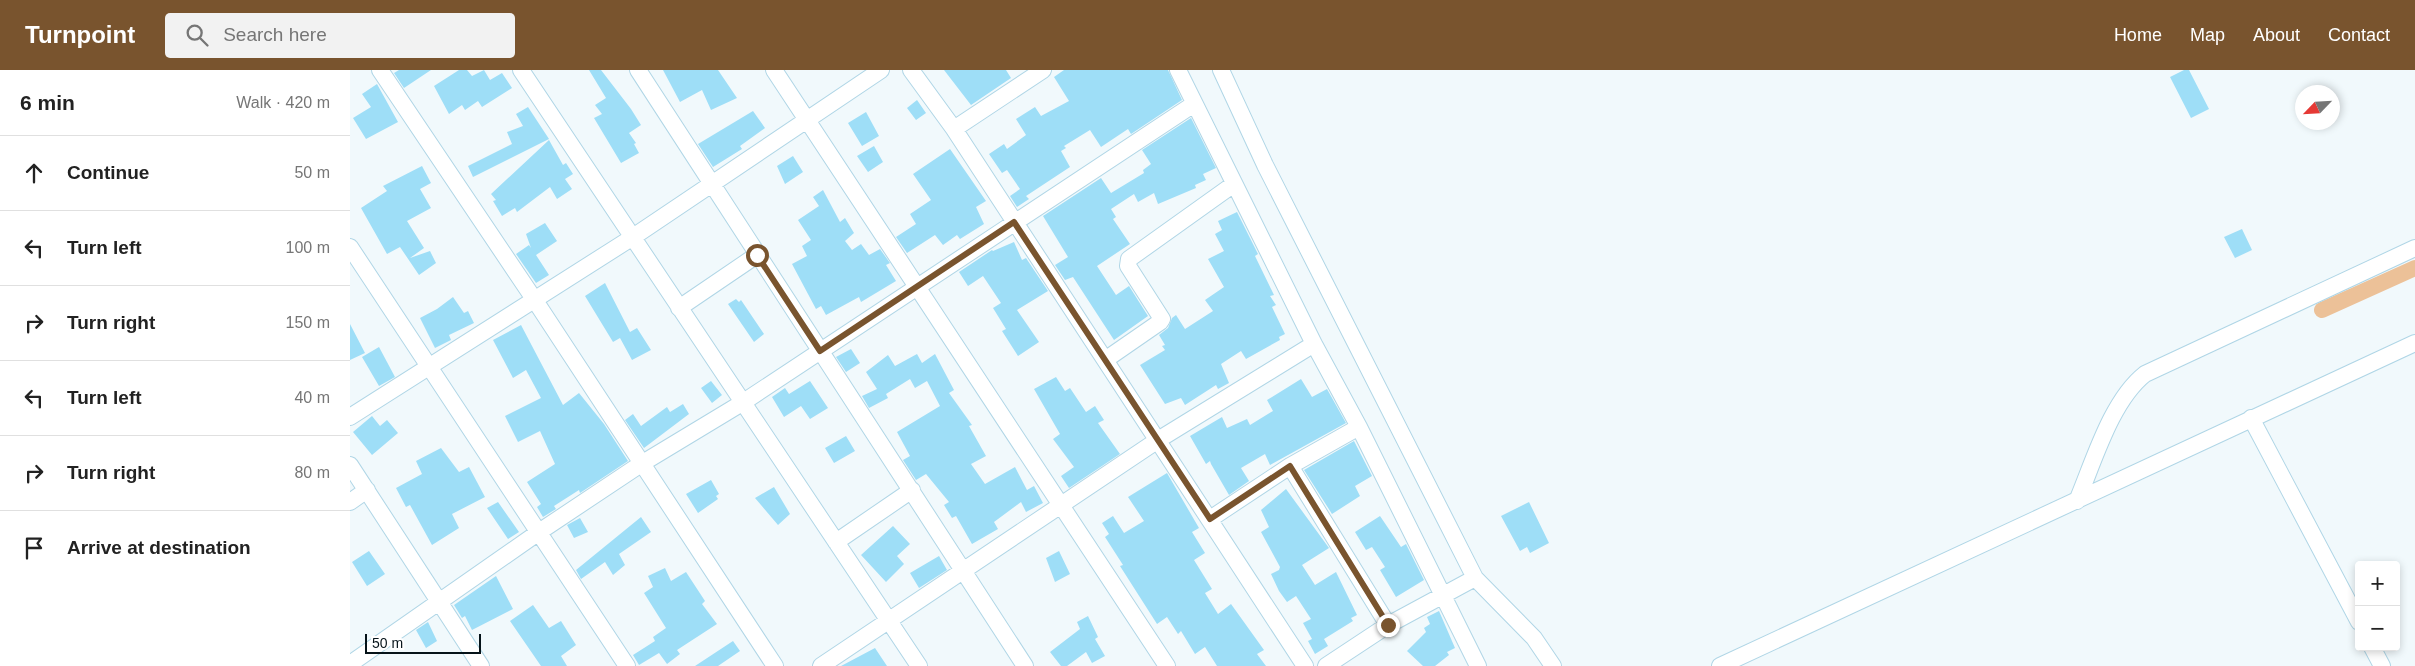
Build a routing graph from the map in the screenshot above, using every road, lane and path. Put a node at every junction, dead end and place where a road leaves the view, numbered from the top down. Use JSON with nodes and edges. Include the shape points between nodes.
{"nodes":[{"id":1,"x":380,"y":70,"type":"edge"},
{"id":2,"x":520,"y":70,"type":"edge"},
{"id":3,"x":638,"y":70,"type":"edge"},
{"id":4,"x":774,"y":70,"type":"edge"},
{"id":5,"x":881,"y":70,"type":"edge"},
{"id":6,"x":911,"y":70,"type":"edge"},
{"id":7,"x":1043,"y":70,"type":"edge"},
{"id":8,"x":1178,"y":70,"type":"edge"},
{"id":9,"x":1221,"y":70,"type":"edge"},
{"id":10,"x":1194,"y":104,"type":"junction"},
{"id":11,"x":806,"y":119,"type":"junction"},
{"id":12,"x":954,"y":129,"type":"junction"},
{"id":13,"x":1234,"y":184,"type":"junction"},
{"id":14,"x":712,"y":185,"type":"junction"},
{"id":15,"x":1014,"y":222,"type":"junction"},
{"id":16,"x":633,"y":237,"type":"junction"},
{"id":17,"x":350,"y":247,"type":"edge"},
{"id":18,"x":2415,"y":248,"type":"edge"},
{"id":19,"x":757,"y":255,"type":"junction"},
{"id":20,"x":917,"y":286,"type":"junction"},
{"id":21,"x":534,"y":299,"type":"junction"},
{"id":22,"x":679,"y":308,"type":"junction"},
{"id":23,"x":2415,"y":343,"type":"edge"},
{"id":24,"x":1314,"y":344,"type":"junction"},
{"id":25,"x":820,"y":351,"type":"junction"},
{"id":26,"x":1105,"y":360,"type":"junction"},
{"id":27,"x":429,"y":367,"type":"junction"},
{"id":28,"x":742,"y":403,"type":"junction"},
{"id":29,"x":350,"y":417,"type":"edge"},
{"id":30,"x":2251,"y":418,"type":"junction"},
{"id":31,"x":1359,"y":427,"type":"junction"},
{"id":32,"x":1158,"y":440,"type":"junction"},
{"id":33,"x":641,"y":464,"type":"junction"},
{"id":34,"x":350,"y":465,"type":"edge"},
{"id":35,"x":1290,"y":466,"type":"junction"},
{"id":36,"x":366,"y":490,"type":"junction"},
{"id":37,"x":912,"y":490,"type":"junction"},
{"id":38,"x":2078,"y":501,"type":"junction"},
{"id":39,"x":350,"y":502,"type":"edge"},
{"id":40,"x":1061,"y":505,"type":"junction"},
{"id":41,"x":1210,"y":519,"type":"junction"},
{"id":42,"x":539,"y":532,"type":"junction"},
{"id":43,"x":836,"y":542,"type":"junction"},
{"id":44,"x":964,"y":571,"type":"junction"},
{"id":45,"x":1475,"y":578,"type":"junction"},
{"id":46,"x":1445,"y":596,"type":"junction"},
{"id":47,"x":440,"y":602,"type":"junction"},
{"id":48,"x":2355,"y":614,"type":"edge"},
{"id":49,"x":888,"y":620,"type":"junction"},
{"id":50,"x":1388,"y":625,"type":"junction"},
{"id":51,"x":2374,"y":651,"type":"edge"},
{"id":52,"x":350,"y":664,"type":"edge"},
{"id":53,"x":482,"y":666,"type":"edge"},
{"id":54,"x":627,"y":666,"type":"edge"},
{"id":55,"x":775,"y":666,"type":"edge"},
{"id":56,"x":821,"y":666,"type":"edge"},
{"id":57,"x":919,"y":666,"type":"edge"},
{"id":58,"x":1025,"y":666,"type":"edge"},
{"id":59,"x":1167,"y":666,"type":"edge"},
{"id":60,"x":1306,"y":666,"type":"edge"},
{"id":61,"x":1326,"y":666,"type":"edge"},
{"id":62,"x":1478,"y":666,"type":"edge"},
{"id":63,"x":1553,"y":666,"type":"edge"},
{"id":64,"x":1720,"y":666,"type":"edge"},
{"id":65,"x":2382,"y":666,"type":"edge"}],
"edges":[{"from":1,"to":21,"type":"street"},
{"from":2,"to":16,"type":"street"},
{"from":3,"to":14,"type":"street"},
{"from":4,"to":11,"type":"street"},
{"from":5,"to":11,"type":"street"},
{"from":6,"to":12,"type":"street"},
{"from":7,"to":12,"type":"street"},
{"from":8,"to":10,"type":"street"},
{"from":9,"to":45,"type":"street","via":[[1294,224]]},
{"from":10,"to":13,"type":"street"},
{"from":10,"to":15,"type":"street"},
{"from":11,"to":14,"type":"street"},
{"from":11,"to":20,"type":"street"},
{"from":12,"to":15,"type":"street"},
{"from":13,"to":24,"type":"street"},
{"from":13,"to":26,"type":"street","via":[[1129,259],[1128,266],[1162,319]]},
{"from":14,"to":16,"type":"street"},
{"from":14,"to":19,"type":"street"},
{"from":15,"to":20,"type":"street"},
{"from":15,"to":26,"type":"street"},
{"from":16,"to":21,"type":"street"},
{"from":16,"to":22,"type":"street"},
{"from":17,"to":27,"type":"street"},
{"from":18,"to":38,"type":"street","via":[[2145,374],[2120,400]]},
{"from":19,"to":22,"type":"street"},
{"from":19,"to":25,"type":"street"},
{"from":20,"to":25,"type":"street"},
{"from":20,"to":40,"type":"street"},
{"from":21,"to":27,"type":"street"},
{"from":21,"to":33,"type":"street"},
{"from":22,"to":28,"type":"street"},
{"from":23,"to":30,"type":"street"},
{"from":24,"to":31,"type":"street"},
{"from":24,"to":32,"type":"street"},
{"from":25,"to":28,"type":"street"},
{"from":25,"to":37,"type":"street"},
{"from":26,"to":32,"type":"street"},
{"from":27,"to":29,"type":"street"},
{"from":27,"to":42,"type":"street"},
{"from":28,"to":33,"type":"street"},
{"from":28,"to":43,"type":"street"},
{"from":30,"to":38,"type":"street"},
{"from":30,"to":48,"type":"street"},
{"from":31,"to":35,"type":"street"},
{"from":31,"to":46,"type":"street"},
{"from":32,"to":40,"type":"street"},
{"from":32,"to":41,"type":"street"},
{"from":33,"to":42,"type":"street"},
{"from":33,"to":55,"type":"street"},
{"from":34,"to":36,"type":"street"},
{"from":35,"to":41,"type":"street"},
{"from":35,"to":50,"type":"street"},
{"from":36,"to":39,"type":"street"},
{"from":36,"to":47,"type":"street"},
{"from":37,"to":43,"type":"street"},
{"from":37,"to":44,"type":"street"},
{"from":38,"to":64,"type":"street"},
{"from":40,"to":44,"type":"street"},
{"from":40,"to":59,"type":"street"},
{"from":41,"to":60,"type":"street"},
{"from":42,"to":47,"type":"street"},
{"from":42,"to":54,"type":"street"},
{"from":43,"to":49,"type":"street"},
{"from":44,"to":49,"type":"street"},
{"from":44,"to":58,"type":"street"},
{"from":45,"to":46,"type":"street"},
{"from":45,"to":63,"type":"street","via":[[1534,638]]},
{"from":46,"to":50,"type":"street"},
{"from":46,"to":62,"type":"street"},
{"from":47,"to":52,"type":"street"},
{"from":47,"to":53,"type":"street"},
{"from":49,"to":56,"type":"street"},
{"from":49,"to":57,"type":"street"},
{"from":50,"to":61,"type":"street"},
{"from":51,"to":65,"type":"street"}]}
